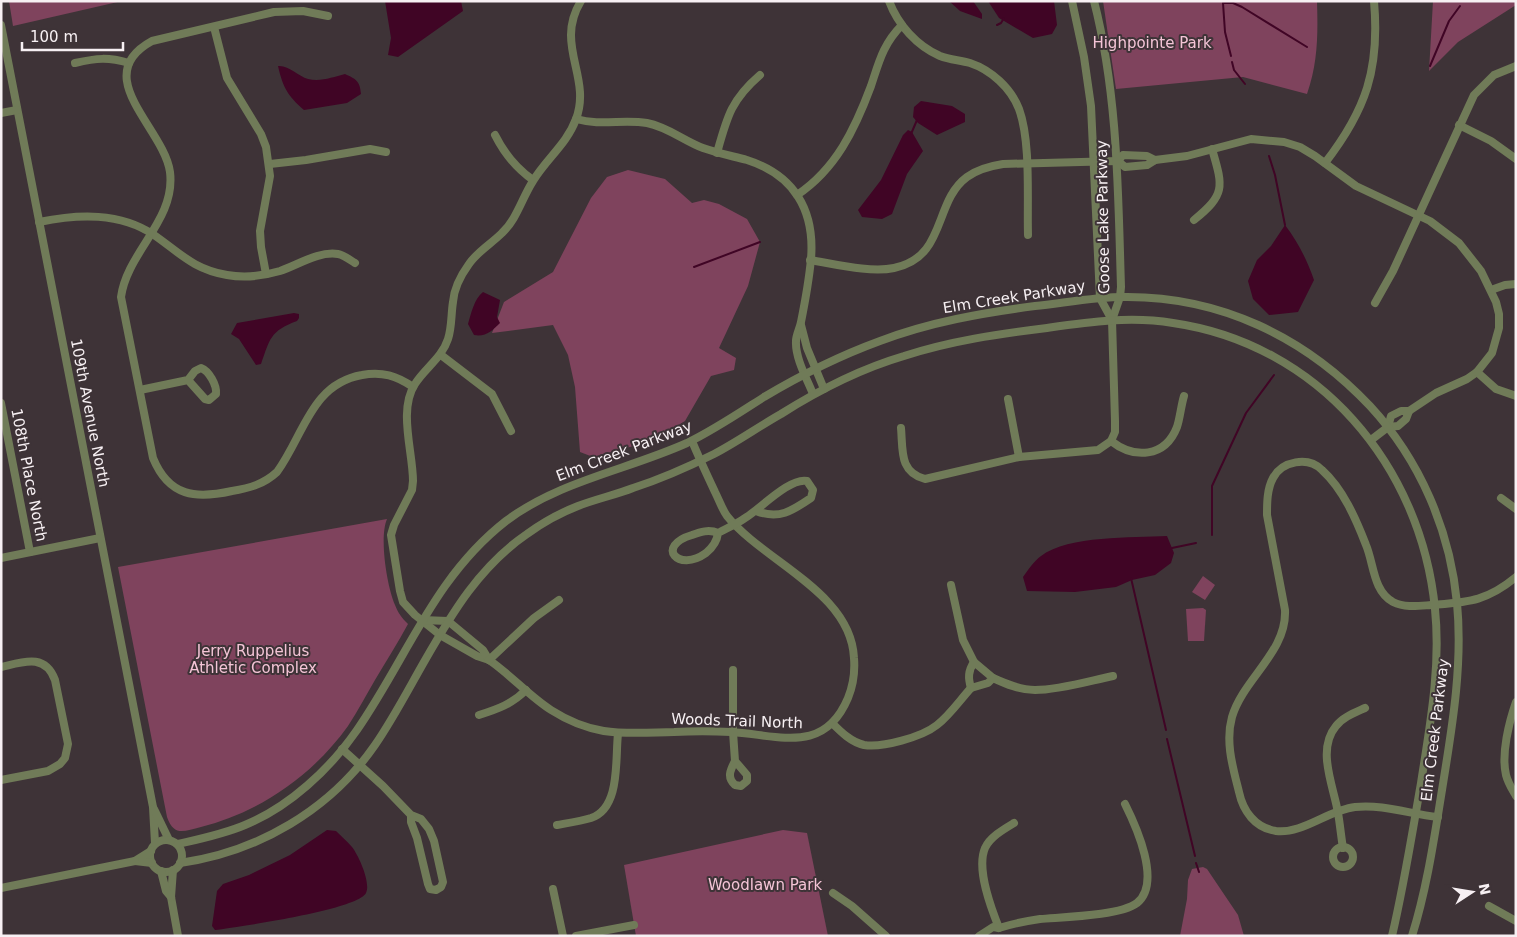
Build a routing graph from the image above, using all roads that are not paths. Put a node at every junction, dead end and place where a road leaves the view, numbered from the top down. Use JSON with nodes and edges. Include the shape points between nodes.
{"nodes":[{"id":1,"x":581,"y":1,"type":"edge"},
{"id":2,"x":890,"y":1,"type":"edge"},
{"id":3,"x":1072,"y":1,"type":"edge"},
{"id":4,"x":1094,"y":1,"type":"edge"},
{"id":5,"x":1374,"y":1,"type":"edge"},
{"id":6,"x":328,"y":16,"type":"dead end"},
{"id":7,"x":1,"y":25,"type":"edge"},
{"id":8,"x":902,"y":25,"type":"junction"},
{"id":9,"x":214,"y":27,"type":"junction"},
{"id":10,"x":75,"y":63,"type":"dead end"},
{"id":11,"x":129,"y":63,"type":"junction"},
{"id":12,"x":1516,"y":66,"type":"edge"},
{"id":13,"x":760,"y":75,"type":"dead end"},
{"id":14,"x":17,"y":110,"type":"junction"},
{"id":15,"x":1,"y":112,"type":"edge"},
{"id":16,"x":576,"y":119,"type":"junction"},
{"id":17,"x":1459,"y":126,"type":"junction"},
{"id":18,"x":495,"y":135,"type":"dead end"},
{"id":19,"x":1212,"y":149,"type":"junction"},
{"id":20,"x":386,"y":152,"type":"dead end"},
{"id":21,"x":717,"y":153,"type":"junction"},
{"id":22,"x":1516,"y":159,"type":"edge"},
{"id":23,"x":1094,"y":161,"type":"junction"},
{"id":24,"x":1118,"y":161,"type":"junction"},
{"id":25,"x":1325,"y":163,"type":"junction"},
{"id":26,"x":270,"y":164,"type":"junction"},
{"id":27,"x":1026,"y":164,"type":"junction"},
{"id":28,"x":533,"y":180,"type":"junction"},
{"id":29,"x":797,"y":195,"type":"junction"},
{"id":30,"x":1418,"y":216,"type":"junction"},
{"id":31,"x":1194,"y":220,"type":"dead end"},
{"id":32,"x":39,"y":222,"type":"junction"},
{"id":33,"x":151,"y":233,"type":"junction"},
{"id":34,"x":1028,"y":235,"type":"dead end"},
{"id":35,"x":810,"y":260,"type":"junction"},
{"id":36,"x":355,"y":263,"type":"dead end"},
{"id":37,"x":266,"y":274,"type":"junction"},
{"id":38,"x":1516,"y":284,"type":"edge"},
{"id":39,"x":1491,"y":290,"type":"junction"},
{"id":40,"x":1120,"y":297,"type":"junction"},
{"id":41,"x":1100,"y":298,"type":"junction"},
{"id":42,"x":1375,"y":303,"type":"dead end"},
{"id":43,"x":1112,"y":320,"type":"junction"},
{"id":44,"x":801,"y":323,"type":"junction"},
{"id":45,"x":441,"y":355,"type":"junction"},
{"id":46,"x":815,"y":369,"type":"junction"},
{"id":47,"x":1477,"y":372,"type":"junction"},
{"id":48,"x":805,"y":373,"type":"junction"},
{"id":49,"x":188,"y":380,"type":"dead end"},
{"id":50,"x":413,"y":387,"type":"junction"},
{"id":51,"x":824,"y":389,"type":"junction"},
{"id":52,"x":140,"y":390,"type":"junction"},
{"id":53,"x":814,"y":394,"type":"junction"},
{"id":54,"x":1184,"y":396,"type":"dead end"},
{"id":55,"x":1516,"y":396,"type":"edge"},
{"id":56,"x":1008,"y":399,"type":"dead end"},
{"id":57,"x":1,"y":403,"type":"edge"},
{"id":58,"x":1388,"y":427,"type":"junction"},
{"id":59,"x":901,"y":428,"type":"dead end"},
{"id":60,"x":511,"y":431,"type":"dead end"},
{"id":61,"x":1371,"y":440,"type":"junction"},
{"id":62,"x":692,"y":441,"type":"junction"},
{"id":63,"x":1111,"y":441,"type":"junction"},
{"id":64,"x":1019,"y":458,"type":"junction"},
{"id":65,"x":700,"y":461,"type":"junction"},
{"id":66,"x":1501,"y":498,"type":"dead end"},
{"id":67,"x":1516,"y":509,"type":"edge"},
{"id":68,"x":756,"y":511,"type":"junction"},
{"id":69,"x":735,"y":524,"type":"junction"},
{"id":70,"x":718,"y":534,"type":"junction"},
{"id":71,"x":100,"y":538,"type":"junction"},
{"id":72,"x":30,"y":552,"type":"junction"},
{"id":73,"x":1,"y":558,"type":"edge"},
{"id":74,"x":1516,"y":577,"type":"edge"},
{"id":75,"x":951,"y":585,"type":"dead end"},
{"id":76,"x":558,"y":600,"type":"dead end"},
{"id":77,"x":1457,"y":604,"type":"junction"},
{"id":78,"x":1435,"y":605,"type":"junction"},
{"id":79,"x":422,"y":620,"type":"junction"},
{"id":80,"x":448,"y":621,"type":"junction"},
{"id":81,"x":440,"y":635,"type":"junction"},
{"id":82,"x":490,"y":660,"type":"junction"},
{"id":83,"x":974,"y":662,"type":"junction"},
{"id":84,"x":1,"y":667,"type":"edge"},
{"id":85,"x":733,"y":670,"type":"dead end"},
{"id":86,"x":1113,"y":676,"type":"dead end"},
{"id":87,"x":993,"y":678,"type":"junction"},
{"id":88,"x":971,"y":688,"type":"junction"},
{"id":89,"x":526,"y":690,"type":"junction"},
{"id":90,"x":1516,"y":702,"type":"edge"},
{"id":91,"x":1365,"y":708,"type":"dead end"},
{"id":92,"x":479,"y":715,"type":"dead end"},
{"id":93,"x":832,"y":723,"type":"junction"},
{"id":94,"x":1512,"y":730,"type":"edge"},
{"id":95,"x":732,"y":732,"type":"junction"},
{"id":96,"x":618,"y":734,"type":"junction"},
{"id":97,"x":342,"y":749,"type":"junction"},
{"id":98,"x":735,"y":761,"type":"dead end"},
{"id":99,"x":360,"y":764,"type":"junction"},
{"id":100,"x":1,"y":780,"type":"edge"},
{"id":101,"x":1516,"y":796,"type":"edge"},
{"id":102,"x":1125,"y":804,"type":"dead end"},
{"id":103,"x":153,"y":807,"type":"junction"},
{"id":104,"x":1338,"y":812,"type":"junction"},
{"id":105,"x":1416,"y":814,"type":"junction"},
{"id":106,"x":411,"y":815,"type":"junction"},
{"id":107,"x":1438,"y":816,"type":"junction"},
{"id":108,"x":1014,"y":823,"type":"dead end"},
{"id":109,"x":557,"y":825,"type":"dead end"},
{"id":110,"x":169,"y":840,"type":"junction"},
{"id":111,"x":178,"y":844,"type":"junction"},
{"id":112,"x":153,"y":847,"type":"junction"},
{"id":113,"x":1343,"y":848,"type":"dead end"},
{"id":114,"x":135,"y":862,"type":"junction"},
{"id":115,"x":152,"y":863,"type":"junction"},
{"id":116,"x":180,"y":863,"type":"junction"},
{"id":117,"x":173,"y":870,"type":"junction"},
{"id":118,"x":161,"y":871,"type":"junction"},
{"id":119,"x":1,"y":888,"type":"edge"},
{"id":120,"x":554,"y":889,"type":"dead end"},
{"id":121,"x":834,"y":892,"type":"dead end"},
{"id":122,"x":171,"y":897,"type":"junction"},
{"id":123,"x":1489,"y":906,"type":"dead end"},
{"id":124,"x":1516,"y":921,"type":"edge"},
{"id":125,"x":634,"y":925,"type":"dead end"},
{"id":126,"x":999,"y":928,"type":"junction"},
{"id":127,"x":178,"y":936,"type":"edge"},
{"id":128,"x":563,"y":936,"type":"edge"},
{"id":129,"x":576,"y":936,"type":"edge"},
{"id":130,"x":886,"y":936,"type":"edge"},
{"id":131,"x":979,"y":936,"type":"edge"},
{"id":132,"x":995,"y":936,"type":"edge"},
{"id":133,"x":1392,"y":936,"type":"edge"},
{"id":134,"x":1412,"y":936,"type":"edge"}],
"edges":[{"from":1,"to":16,"type":"street","via":[[570,26],[580,92]]},
{"from":2,"to":8,"type":"street"},
{"from":3,"to":23,"type":"street","name":"Goose Lake Parkway","via":[[1091,106]]},
{"from":4,"to":24,"type":"street","name":"Goose Lake Parkway","via":[[1106,52]]},
{"from":5,"to":25,"type":"street","via":[[1375,56],[1369,84],[1351,126]]},
{"from":6,"to":9,"type":"street","via":[[288,10]]},
{"from":7,"to":14,"type":"street","name":"109th Avenue North"},
{"from":8,"to":27,"type":"street","via":[[929,50],[981,67],[1002,83],[1018,107],[1024,125]]},
{"from":8,"to":29,"type":"street","via":[[887,42],[846,143],[824,173]]},
{"from":9,"to":11,"type":"street","via":[[152,42],[137,52]]},
{"from":9,"to":26,"type":"street","via":[[227,78],[261,134]]},
{"from":10,"to":11,"type":"street","via":[[113,58]]},
{"from":11,"to":33,"type":"street","via":[[126,81],[130,92],[141,116],[156,136],[170,171],[165,208]]},
{"from":12,"to":17,"type":"street","via":[[1494,75],[1484,84],[1474,95]]},
{"from":13,"to":21,"type":"street","via":[[736,99],[728,114]]},
{"from":14,"to":15,"type":"street"},
{"from":14,"to":32,"type":"street","name":"109th Avenue North"},
{"from":16,"to":21,"type":"street","via":[[602,124],[649,124]]},
{"from":16,"to":28,"type":"street","via":[[567,138]]},
{"from":17,"to":22,"type":"street","via":[[1491,140]]},
{"from":17,"to":30,"type":"street"},
{"from":18,"to":28,"type":"street","via":[[512,162]]},
{"from":19,"to":24,"type":"street","via":[[1155,160],[1147,156],[1123,155]]},
{"from":19,"to":25,"type":"street","via":[[1251,139],[1268,140],[1300,147]]},
{"from":19,"to":31,"type":"street","via":[[1219,176],[1219,193],[1212,206]]},
{"from":20,"to":26,"type":"street","via":[[370,149]]},
{"from":21,"to":29,"type":"street","via":[[747,160],[776,172]]},
{"from":23,"to":24,"type":"street"},
{"from":23,"to":27,"type":"street"},
{"from":23,"to":41,"type":"street","name":"Goose Lake Parkway"},
{"from":24,"to":40,"type":"street","name":"Goose Lake Parkway"},
{"from":25,"to":30,"type":"street","via":[[1356,186]]},
{"from":26,"to":37,"type":"street","via":[[269,188],[260,231]]},
{"from":27,"to":34,"type":"street"},
{"from":27,"to":35,"type":"street","via":[[990,166],[966,177],[950,196],[932,241],[925,251],[905,265],[872,269]]},
{"from":28,"to":45,"type":"street","via":[[512,220],[502,233],[478,252],[462,275],[452,302],[450,335]]},
{"from":29,"to":35,"type":"street","via":[[810,224]]},
{"from":30,"to":39,"type":"street","via":[[1459,243],[1481,270]]},
{"from":30,"to":42,"type":"street"},
{"from":32,"to":33,"type":"street","via":[[90,216],[125,222]]},
{"from":32,"to":71,"type":"street","name":"109th Avenue North"},
{"from":33,"to":37,"type":"street","via":[[183,258],[212,271],[240,276]]},
{"from":33,"to":52,"type":"street","via":[[129,271],[121,297]]},
{"from":35,"to":44,"type":"street"},
{"from":36,"to":37,"type":"street","via":[[340,254],[330,254]]},
{"from":38,"to":39,"type":"street"},
{"from":39,"to":47,"type":"street","via":[[1498,314],[1497,340],[1492,353]]},
{"from":40,"to":41,"type":"street","name":"Elm Creek Parkway"},
{"from":40,"to":43,"type":"street","name":"Goose Lake Parkway"},
{"from":40,"to":58,"type":"street","name":"Elm Creek Parkway","via":[[1196,304],[1266,328],[1320,360],[1347,382]]},
{"from":41,"to":43,"type":"street","name":"Goose Lake Parkway"},
{"from":41,"to":46,"type":"street","name":"Elm Creek Parkway","via":[[950,320],[877,342]]},
{"from":43,"to":51,"type":"street","name":"Elm Creek Parkway","via":[[1009,332],[938,346],[870,368]]},
{"from":43,"to":61,"type":"street","name":"Elm Creek Parkway","via":[[1169,322],[1221,334],[1252,346],[1328,394]]},
{"from":43,"to":63,"type":"street","via":[[1115,432]]},
{"from":44,"to":46,"type":"street"},
{"from":44,"to":48,"type":"street","via":[[796,340]]},
{"from":45,"to":50,"type":"street"},
{"from":45,"to":60,"type":"street","via":[[492,394]]},
{"from":46,"to":48,"type":"street","name":"Elm Creek Parkway"},
{"from":46,"to":51,"type":"street"},
{"from":47,"to":55,"type":"street","via":[[1496,389]]},
{"from":47,"to":58,"type":"street","via":[[1409,411],[1398,426]]},
{"from":48,"to":53,"type":"street"},
{"from":48,"to":62,"type":"street","name":"Elm Creek Parkway"},
{"from":49,"to":52,"type":"street"},
{"from":50,"to":52,"type":"street","via":[[395,376],[382,373],[357,376],[338,383],[321,397],[283,464],[270,479],[252,487],[204,496],[182,492],[161,474],[153,458]]},
{"from":50,"to":79,"type":"street","name":"Woods Trail North","via":[[407,407],[414,481],[392,535],[403,602]]},
{"from":51,"to":53,"type":"street","name":"Elm Creek Parkway"},
{"from":53,"to":65,"type":"street","name":"Elm Creek Parkway"},
{"from":54,"to":63,"type":"street","via":[[1177,426],[1164,446],[1136,453]]},
{"from":56,"to":64,"type":"street"},
{"from":57,"to":72,"type":"street","name":"108th Place North"},
{"from":58,"to":61,"type":"street"},
{"from":58,"to":77,"type":"street","name":"Elm Creek Parkway","via":[[1432,501],[1448,547]]},
{"from":59,"to":64,"type":"street","via":[[904,461],[917,477],[925,479]]},
{"from":61,"to":78,"type":"street","name":"Elm Creek Parkway","via":[[1394,475],[1418,529],[1429,566]]},
{"from":62,"to":65,"type":"street","name":"Woods Trail North"},
{"from":62,"to":79,"type":"street","name":"Elm Creek Parkway","via":[[584,480],[521,511],[471,553]]},
{"from":63,"to":64,"type":"street","via":[[1091,451]]},
{"from":65,"to":69,"type":"street","name":"Woods Trail North","via":[[726,514]]},
{"from":65,"to":80,"type":"street","name":"Elm Creek Parkway","via":[[659,479],[574,507],[522,536],[480,576]]},
{"from":66,"to":67,"type":"street"},
{"from":68,"to":68,"type":"street","via":[[779,515],[811,498],[813,490],[806,481],[798,481],[761,504]]},
{"from":68,"to":69,"type":"street"},
{"from":69,"to":70,"type":"street"},
{"from":69,"to":93,"type":"street","name":"Woods Trail North","via":[[823,597],[844,622],[850,635],[855,667],[849,697]]},
{"from":70,"to":70,"type":"street","via":[[711,548],[690,561],[680,560],[672,552],[674,545],[683,538],[703,532]]},
{"from":71,"to":72,"type":"street"},
{"from":71,"to":103,"type":"street","name":"109th Avenue North"},
{"from":72,"to":73,"type":"street"},
{"from":74,"to":77,"type":"street","via":[[1495,592]]},
{"from":75,"to":83,"type":"street","via":[[962,640]]},
{"from":76,"to":82,"type":"street"},
{"from":77,"to":78,"type":"street"},
{"from":77,"to":107,"type":"street","name":"Elm Creek Parkway","via":[[1457,683]]},
{"from":78,"to":104,"type":"street","via":[[1402,605],[1383,594],[1356,522],[1343,497],[1320,467],[1294,462],[1278,471],[1269,490],[1267,515],[1285,622],[1278,642],[1236,705],[1230,732],[1231,759],[1244,809],[1267,829],[1286,831]]},
{"from":78,"to":105,"type":"street","name":"Elm Creek Parkway","via":[[1437,667]]},
{"from":79,"to":80,"type":"street"},
{"from":79,"to":81,"type":"street","name":"Woods Trail North"},
{"from":79,"to":97,"type":"street","name":"Elm Creek Parkway","via":[[379,696]]},
{"from":80,"to":81,"type":"street","name":"Elm Creek Parkway"},
{"from":80,"to":82,"type":"street","name":"Woods Trail North"},
{"from":81,"to":82,"type":"street","name":"Woods Trail North"},
{"from":81,"to":99,"type":"street","name":"Elm Creek Parkway"},
{"from":82,"to":89,"type":"street","name":"Woods Trail North"},
{"from":83,"to":87,"type":"street"},
{"from":83,"to":88,"type":"street","via":[[970,668]]},
{"from":84,"to":100,"type":"street","via":[[34,661],[52,672],[68,744],[60,764],[48,770]]},
{"from":85,"to":95,"type":"street"},
{"from":86,"to":87,"type":"street","via":[[1034,690]]},
{"from":87,"to":88,"type":"street"},
{"from":88,"to":93,"type":"street","via":[[938,724],[913,738],[876,746],[864,745],[847,737]]},
{"from":89,"to":92,"type":"street","via":[[504,707]]},
{"from":89,"to":96,"type":"street","name":"Woods Trail North","via":[[574,723]]},
{"from":90,"to":94,"type":"street"},
{"from":91,"to":104,"type":"street","via":[[1350,714],[1334,728],[1328,745],[1328,767]]},
{"from":93,"to":95,"type":"street","name":"Woods Trail North","via":[[817,734],[796,739]]},
{"from":94,"to":101,"type":"street","via":[[1505,759],[1506,774]]},
{"from":95,"to":96,"type":"street","name":"Woods Trail North"},
{"from":95,"to":98,"type":"street"},
{"from":96,"to":109,"type":"street","via":[[613,795],[607,808],[593,817]]},
{"from":97,"to":99,"type":"street"},
{"from":97,"to":111,"type":"street","name":"Elm Creek Parkway","via":[[306,786],[262,816],[240,827]]},
{"from":99,"to":106,"type":"street"},
{"from":99,"to":116,"type":"street","name":"Elm Creek Parkway","via":[[323,801],[274,834],[217,856]]},
{"from":102,"to":126,"type":"street","via":[[1146,860],[1148,885],[1142,898],[1130,907]]},
{"from":103,"to":110,"type":"street","name":"109th Avenue North"},
{"from":103,"to":112,"type":"street","name":"109th Avenue North"},
{"from":104,"to":105,"type":"street","via":[[1368,806]]},
{"from":104,"to":113,"type":"street"},
{"from":105,"to":107,"type":"street"},
{"from":105,"to":133,"type":"street","name":"Elm Creek Parkway"},
{"from":106,"to":106,"type":"street","via":[[428,884],[430,889],[436,890],[442,887],[443,882],[434,841],[421,819]]},
{"from":107,"to":134,"type":"street","name":"Elm Creek Parkway","via":[[1430,866]]},
{"from":108,"to":126,"type":"street","via":[[999,832],[985,848],[983,856],[985,881]]},
{"from":110,"to":111,"type":"street"},
{"from":110,"to":112,"type":"street","via":[[164,839]]},
{"from":111,"to":116,"type":"street","via":[[182,853]]},
{"from":112,"to":114,"type":"street"},
{"from":112,"to":115,"type":"street"},
{"from":114,"to":115,"type":"street"},
{"from":114,"to":119,"type":"street"},
{"from":115,"to":118,"type":"street"},
{"from":116,"to":117,"type":"street"},
{"from":117,"to":118,"type":"street"},
{"from":117,"to":122,"type":"street"},
{"from":118,"to":122,"type":"street","via":[[166,892]]},
{"from":120,"to":128,"type":"street"},
{"from":121,"to":130,"type":"street"},
{"from":122,"to":127,"type":"street"},
{"from":123,"to":124,"type":"street"},
{"from":125,"to":129,"type":"street"},
{"from":126,"to":131,"type":"street","via":[[993,927]]},
{"from":126,"to":132,"type":"street"}]}
